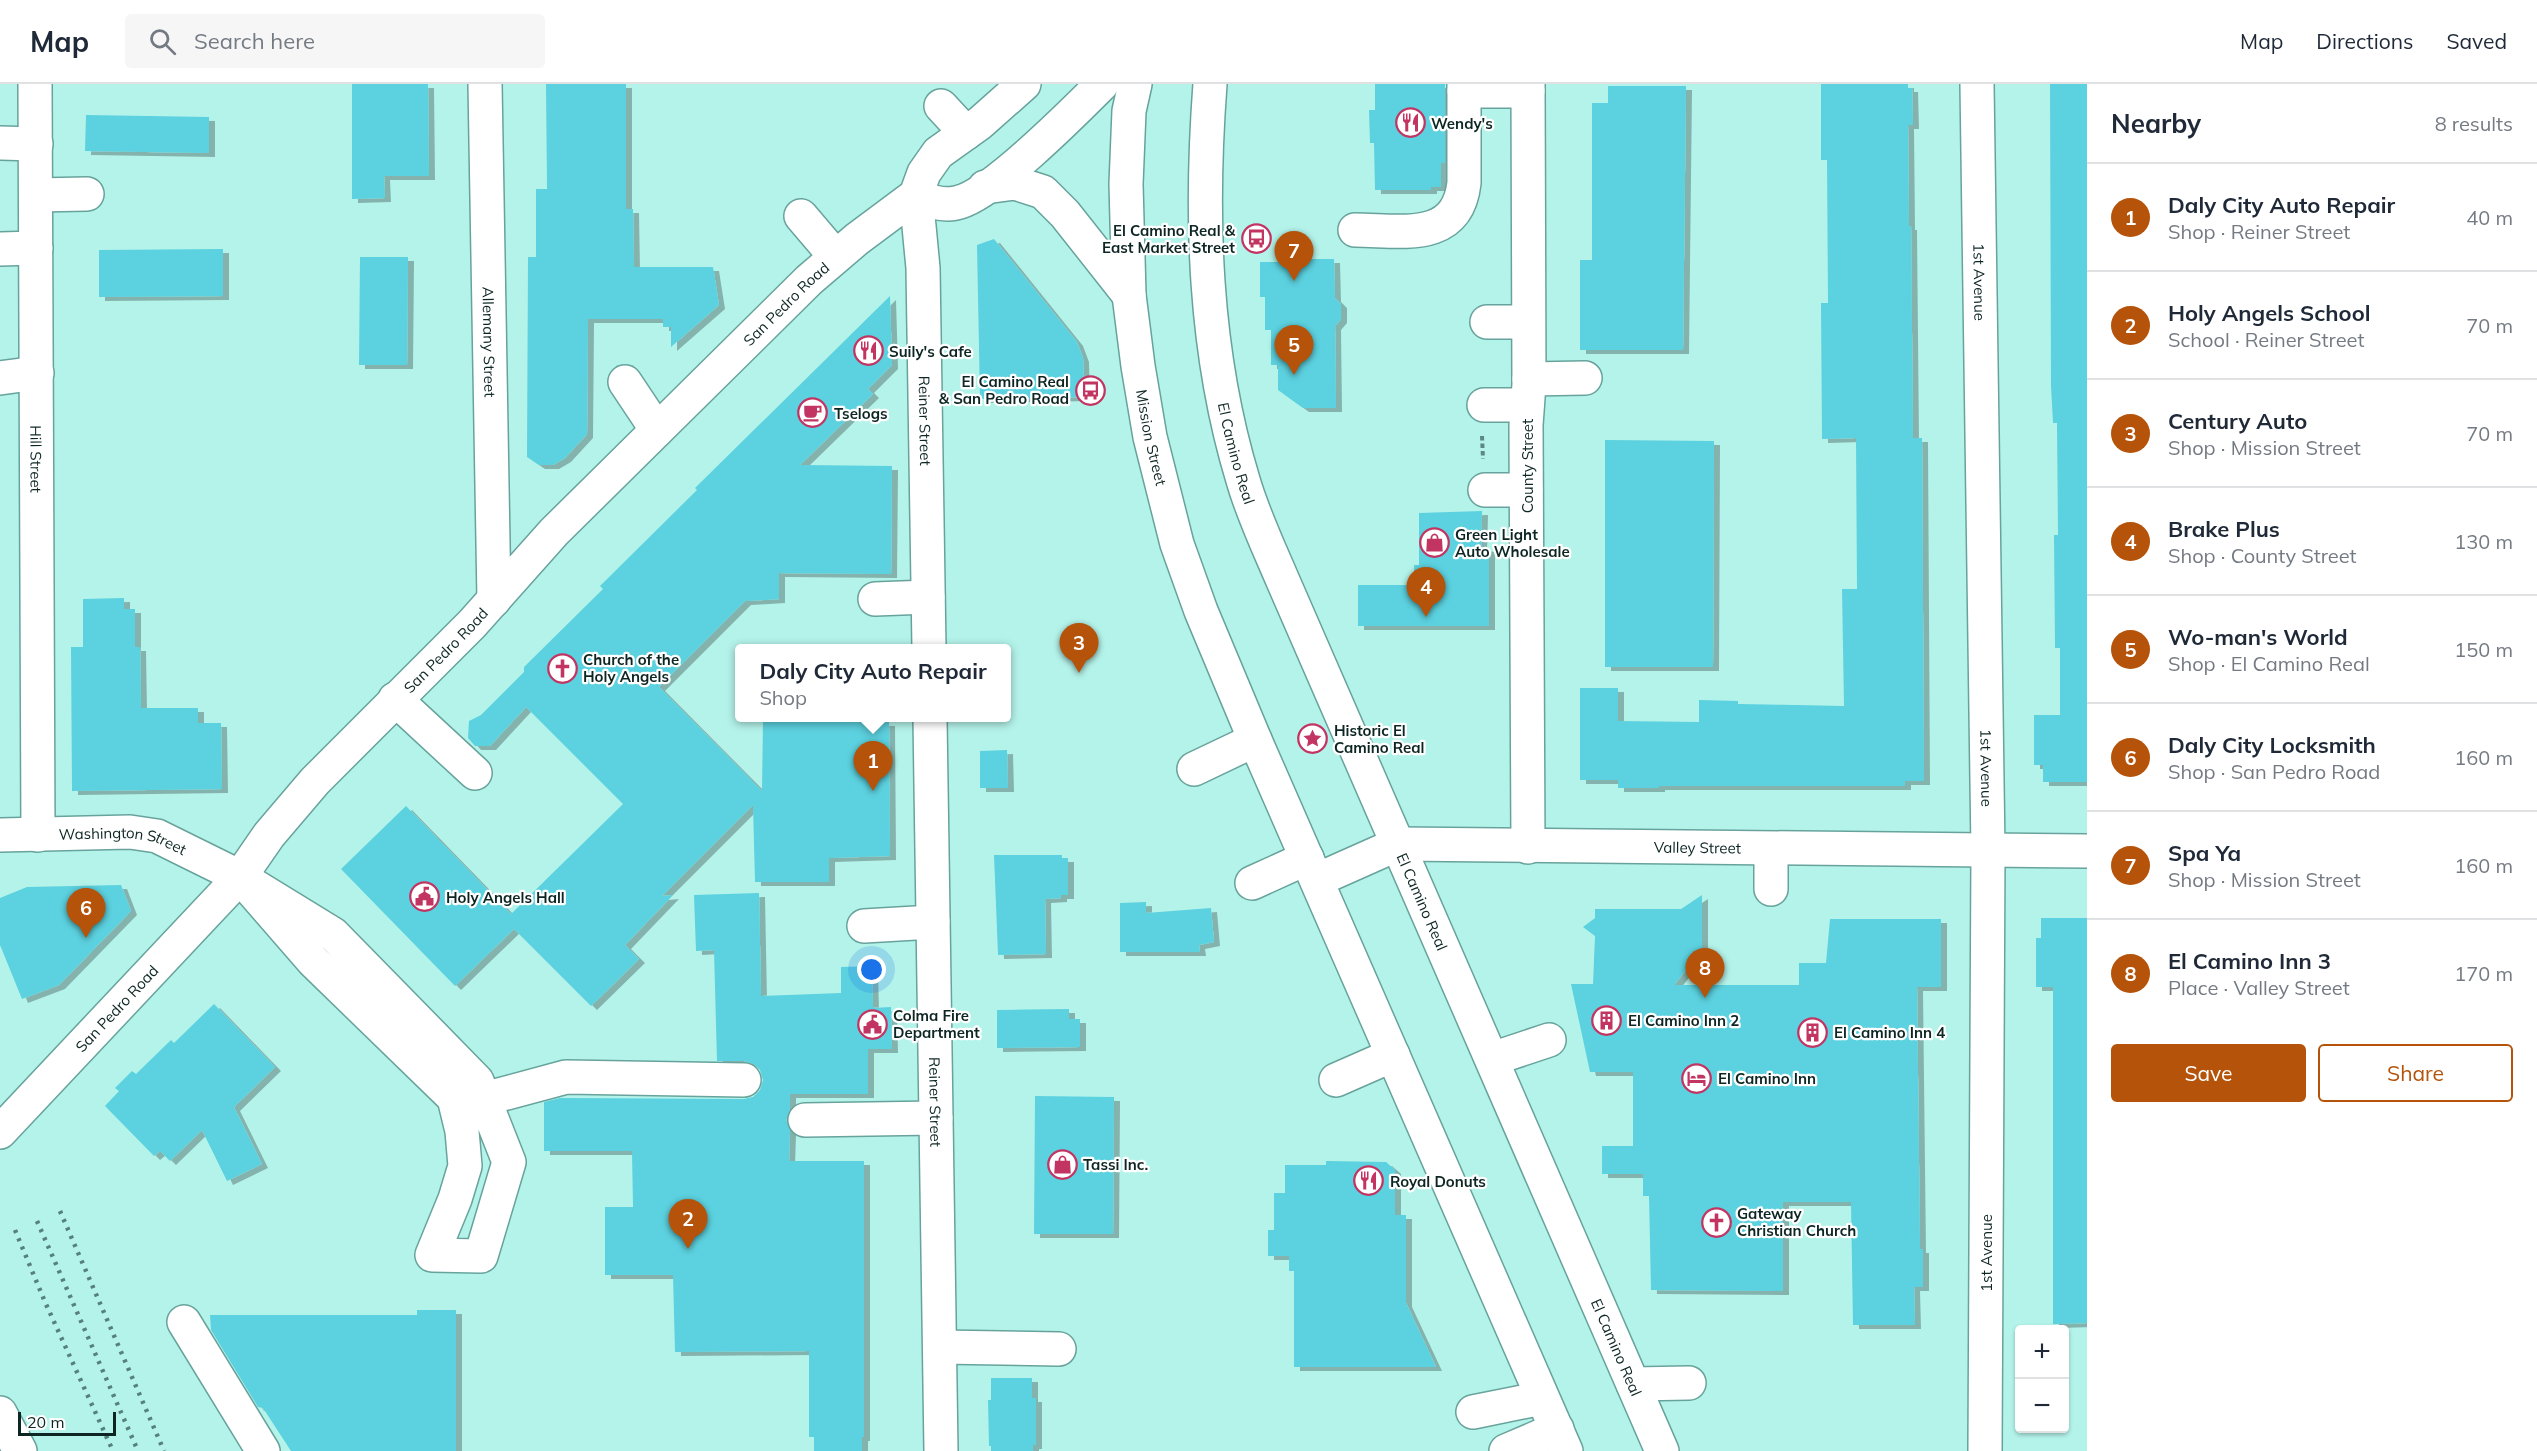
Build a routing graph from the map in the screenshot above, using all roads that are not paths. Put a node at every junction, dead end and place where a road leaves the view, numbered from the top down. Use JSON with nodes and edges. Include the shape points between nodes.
{"nodes":[{"id":1,"x":36,"y":84,"type":"edge"},
{"id":2,"x":485,"y":84,"type":"edge"},
{"id":3,"x":1024,"y":84,"type":"edge"},
{"id":4,"x":1102,"y":84,"type":"edge"},
{"id":5,"x":1135,"y":84,"type":"edge"},
{"id":6,"x":1210,"y":84,"type":"edge"},
{"id":7,"x":1977,"y":84,"type":"edge"},
{"id":8,"x":1464,"y":88,"type":"edge"},
{"id":9,"x":1528,"y":88,"type":"edge"},
{"id":10,"x":942,"y":106,"type":"dead end"},
{"id":11,"x":966,"y":133,"type":"junction"},
{"id":12,"x":0,"y":143,"type":"edge"},
{"id":13,"x":36,"y":144,"type":"junction"},
{"id":14,"x":985,"y":187,"type":"junction"},
{"id":15,"x":87,"y":194,"type":"dead end"},
{"id":16,"x":36,"y":195,"type":"junction"},
{"id":17,"x":916,"y":195,"type":"junction"},
{"id":18,"x":801,"y":216,"type":"dead end"},
{"id":19,"x":1355,"y":230,"type":"dead end"},
{"id":20,"x":36,"y":248,"type":"junction"},
{"id":21,"x":0,"y":249,"type":"edge"},
{"id":22,"x":835,"y":256,"type":"junction"},
{"id":23,"x":1130,"y":294,"type":"junction"},
{"id":24,"x":1487,"y":322,"type":"dead end"},
{"id":25,"x":1528,"y":322,"type":"junction"},
{"id":26,"x":37,"y":373,"type":"junction"},
{"id":27,"x":0,"y":378,"type":"edge"},
{"id":28,"x":1585,"y":378,"type":"dead end"},
{"id":29,"x":625,"y":382,"type":"dead end"},
{"id":30,"x":1528,"y":392,"type":"junction"},
{"id":31,"x":1483,"y":420,"type":"road end"},
{"id":32,"x":657,"y":430,"type":"junction"},
{"id":33,"x":1484,"y":478,"type":"road end"},
{"id":34,"x":1526,"y":490,"type":"junction"},
{"id":35,"x":928,"y":597,"type":"junction"},
{"id":36,"x":875,"y":599,"type":"dead end"},
{"id":37,"x":494,"y":600,"type":"junction"},
{"id":38,"x":929,"y":644,"type":"edge"},
{"id":39,"x":395,"y":699,"type":"junction"},
{"id":40,"x":930,"y":722,"type":"edge"},
{"id":41,"x":1255,"y":740,"type":"junction"},
{"id":42,"x":1194,"y":769,"type":"dead end"},
{"id":43,"x":475,"y":773,"type":"dead end"},
{"id":44,"x":0,"y":835,"type":"edge"},
{"id":45,"x":38,"y":835,"type":"junction"},
{"id":46,"x":1398,"y":844,"type":"junction"},
{"id":47,"x":1528,"y":847,"type":"junction"},
{"id":48,"x":1771,"y":849,"type":"junction"},
{"id":49,"x":1988,"y":851,"type":"junction"},
{"id":50,"x":2087,"y":851,"type":"edge"},
{"id":51,"x":1312,"y":869,"type":"junction"},
{"id":52,"x":240,"y":877,"type":"junction"},
{"id":53,"x":1252,"y":883,"type":"dead end"},
{"id":54,"x":1771,"y":889,"type":"dead end"},
{"id":55,"x":933,"y":922,"type":"junction"},
{"id":56,"x":864,"y":926,"type":"dead end"},
{"id":57,"x":1549,"y":1040,"type":"dead end"},
{"id":58,"x":1393,"y":1055,"type":"junction"},
{"id":59,"x":1492,"y":1059,"type":"junction"},
{"id":60,"x":744,"y":1080,"type":"dead end"},
{"id":61,"x":1336,"y":1080,"type":"dead end"},
{"id":62,"x":484,"y":1099,"type":"junction"},
{"id":63,"x":936,"y":1118,"type":"junction"},
{"id":64,"x":805,"y":1120,"type":"dead end"},
{"id":65,"x":0,"y":1132,"type":"edge"},
{"id":66,"x":184,"y":1322,"type":"dead end"},
{"id":67,"x":940,"y":1347,"type":"junction"},
{"id":68,"x":1059,"y":1349,"type":"dead end"},
{"id":69,"x":1689,"y":1383,"type":"dead end"},
{"id":70,"x":1633,"y":1384,"type":"junction"},
{"id":71,"x":1542,"y":1398,"type":"junction"},
{"id":72,"x":1473,"y":1412,"type":"dead end"},
{"id":73,"x":0,"y":1413,"type":"edge"},
{"id":74,"x":1561,"y":1440,"type":"edge"},
{"id":75,"x":1509,"y":1450,"type":"edge"},
{"id":76,"x":20,"y":1451,"type":"edge"},
{"id":77,"x":263,"y":1451,"type":"edge"},
{"id":78,"x":941,"y":1451,"type":"edge"},
{"id":79,"x":1662,"y":1451,"type":"edge"},
{"id":80,"x":1985,"y":1451,"type":"edge"}],
"edges":[{"from":1,"to":13,"type":"street","name":"Hill Street"},
{"from":2,"to":37,"type":"street","name":"Allemany Street"},
{"from":3,"to":11,"type":"street"},
{"from":4,"to":14,"type":"street","via":[[1042,142]]},
{"from":5,"to":23,"type":"street","name":"Mission Street","via":[[1126,184]]},
{"from":6,"to":46,"type":"street","name":"El Camino Real","via":[[1204,236],[1226,415],[1243,482],[1274,560]]},
{"from":7,"to":49,"type":"street","name":"1st Avenue"},
{"from":8,"to":9,"type":"street"},
{"from":8,"to":19,"type":"street","via":[[1464,183],[1456,212],[1431,229]]},
{"from":9,"to":25,"type":"street","name":"County Street"},
{"from":10,"to":11,"type":"street"},
{"from":11,"to":17,"type":"street","via":[[938,153],[918,184]]},
{"from":12,"to":13,"type":"street"},
{"from":13,"to":16,"type":"street","name":"Hill Street"},
{"from":14,"to":17,"type":"street","via":[[970,199],[956,203],[942,204]]},
{"from":14,"to":23,"type":"street","via":[[1015,183],[1043,192]]},
{"from":15,"to":16,"type":"street"},
{"from":16,"to":20,"type":"street","name":"Hill Street"},
{"from":17,"to":22,"type":"street","name":"San Pedro Road"},
{"from":17,"to":35,"type":"street","name":"Reiner Street","via":[[923,268]]},
{"from":18,"to":22,"type":"street"},
{"from":20,"to":21,"type":"street"},
{"from":20,"to":26,"type":"street","name":"Hill Street"},
{"from":22,"to":32,"type":"street","name":"San Pedro Road"},
{"from":23,"to":41,"type":"street","name":"Mission Street","via":[[1150,437],[1177,544],[1200,611]]},
{"from":24,"to":25,"type":"street"},
{"from":25,"to":30,"type":"street","name":"County Street"},
{"from":26,"to":27,"type":"street"},
{"from":26,"to":45,"type":"street","name":"Hill Street"},
{"from":28,"to":30,"type":"street"},
{"from":29,"to":32,"type":"street"},
{"from":30,"to":31,"type":"street"},
{"from":30,"to":34,"type":"street","name":"County Street"},
{"from":32,"to":37,"type":"street","name":"San Pedro Road","via":[[554,532]]},
{"from":33,"to":34,"type":"street"},
{"from":34,"to":47,"type":"street","name":"County Street"},
{"from":35,"to":36,"type":"street"},
{"from":35,"to":38,"type":"street","name":"Reiner Street"},
{"from":37,"to":39,"type":"street","name":"San Pedro Road"},
{"from":39,"to":43,"type":"street"},
{"from":39,"to":52,"type":"street","name":"San Pedro Road","via":[[315,781],[269,835]]},
{"from":40,"to":55,"type":"street","name":"Reiner Street"},
{"from":41,"to":42,"type":"street"},
{"from":41,"to":51,"type":"street","name":"Mission Street"},
{"from":44,"to":45,"type":"street","name":"Washington Street"},
{"from":45,"to":52,"type":"street","name":"Washington Street","via":[[130,832],[157,836]]},
{"from":46,"to":47,"type":"street","name":"Valley Street"},
{"from":46,"to":51,"type":"street","name":"Valley Street"},
{"from":46,"to":59,"type":"street","name":"El Camino Real"},
{"from":47,"to":48,"type":"street","name":"Valley Street"},
{"from":48,"to":49,"type":"street","name":"Valley Street"},
{"from":48,"to":54,"type":"street"},
{"from":49,"to":50,"type":"street","name":"Valley Street"},
{"from":49,"to":80,"type":"street","name":"1st Avenue"},
{"from":51,"to":53,"type":"street","name":"Valley Street"},
{"from":51,"to":58,"type":"street"},
{"from":52,"to":62,"type":"street","name":"Washington Street","via":[[333,934],[477,1081]]},
{"from":52,"to":62,"type":"street","name":"Washington Street","via":[[313,961],[454,1098],[465,1166],[432,1255],[482,1256],[509,1162]]},
{"from":52,"to":65,"type":"street","name":"San Pedro Road"},
{"from":55,"to":56,"type":"street"},
{"from":55,"to":63,"type":"street","name":"Reiner Street"},
{"from":57,"to":59,"type":"street"},
{"from":58,"to":61,"type":"street"},
{"from":58,"to":71,"type":"street"},
{"from":59,"to":70,"type":"street","name":"El Camino Real"},
{"from":60,"to":62,"type":"street","via":[[566,1077]]},
{"from":63,"to":64,"type":"street"},
{"from":63,"to":67,"type":"street","name":"Reiner Street"},
{"from":66,"to":77,"type":"street"},
{"from":67,"to":68,"type":"street"},
{"from":67,"to":78,"type":"street","name":"Reiner Street"},
{"from":69,"to":70,"type":"street"},
{"from":70,"to":79,"type":"street","name":"El Camino Real"},
{"from":71,"to":72,"type":"street"},
{"from":71,"to":74,"type":"street"},
{"from":73,"to":76,"type":"street"},
{"from":74,"to":75,"type":"street"}]}
